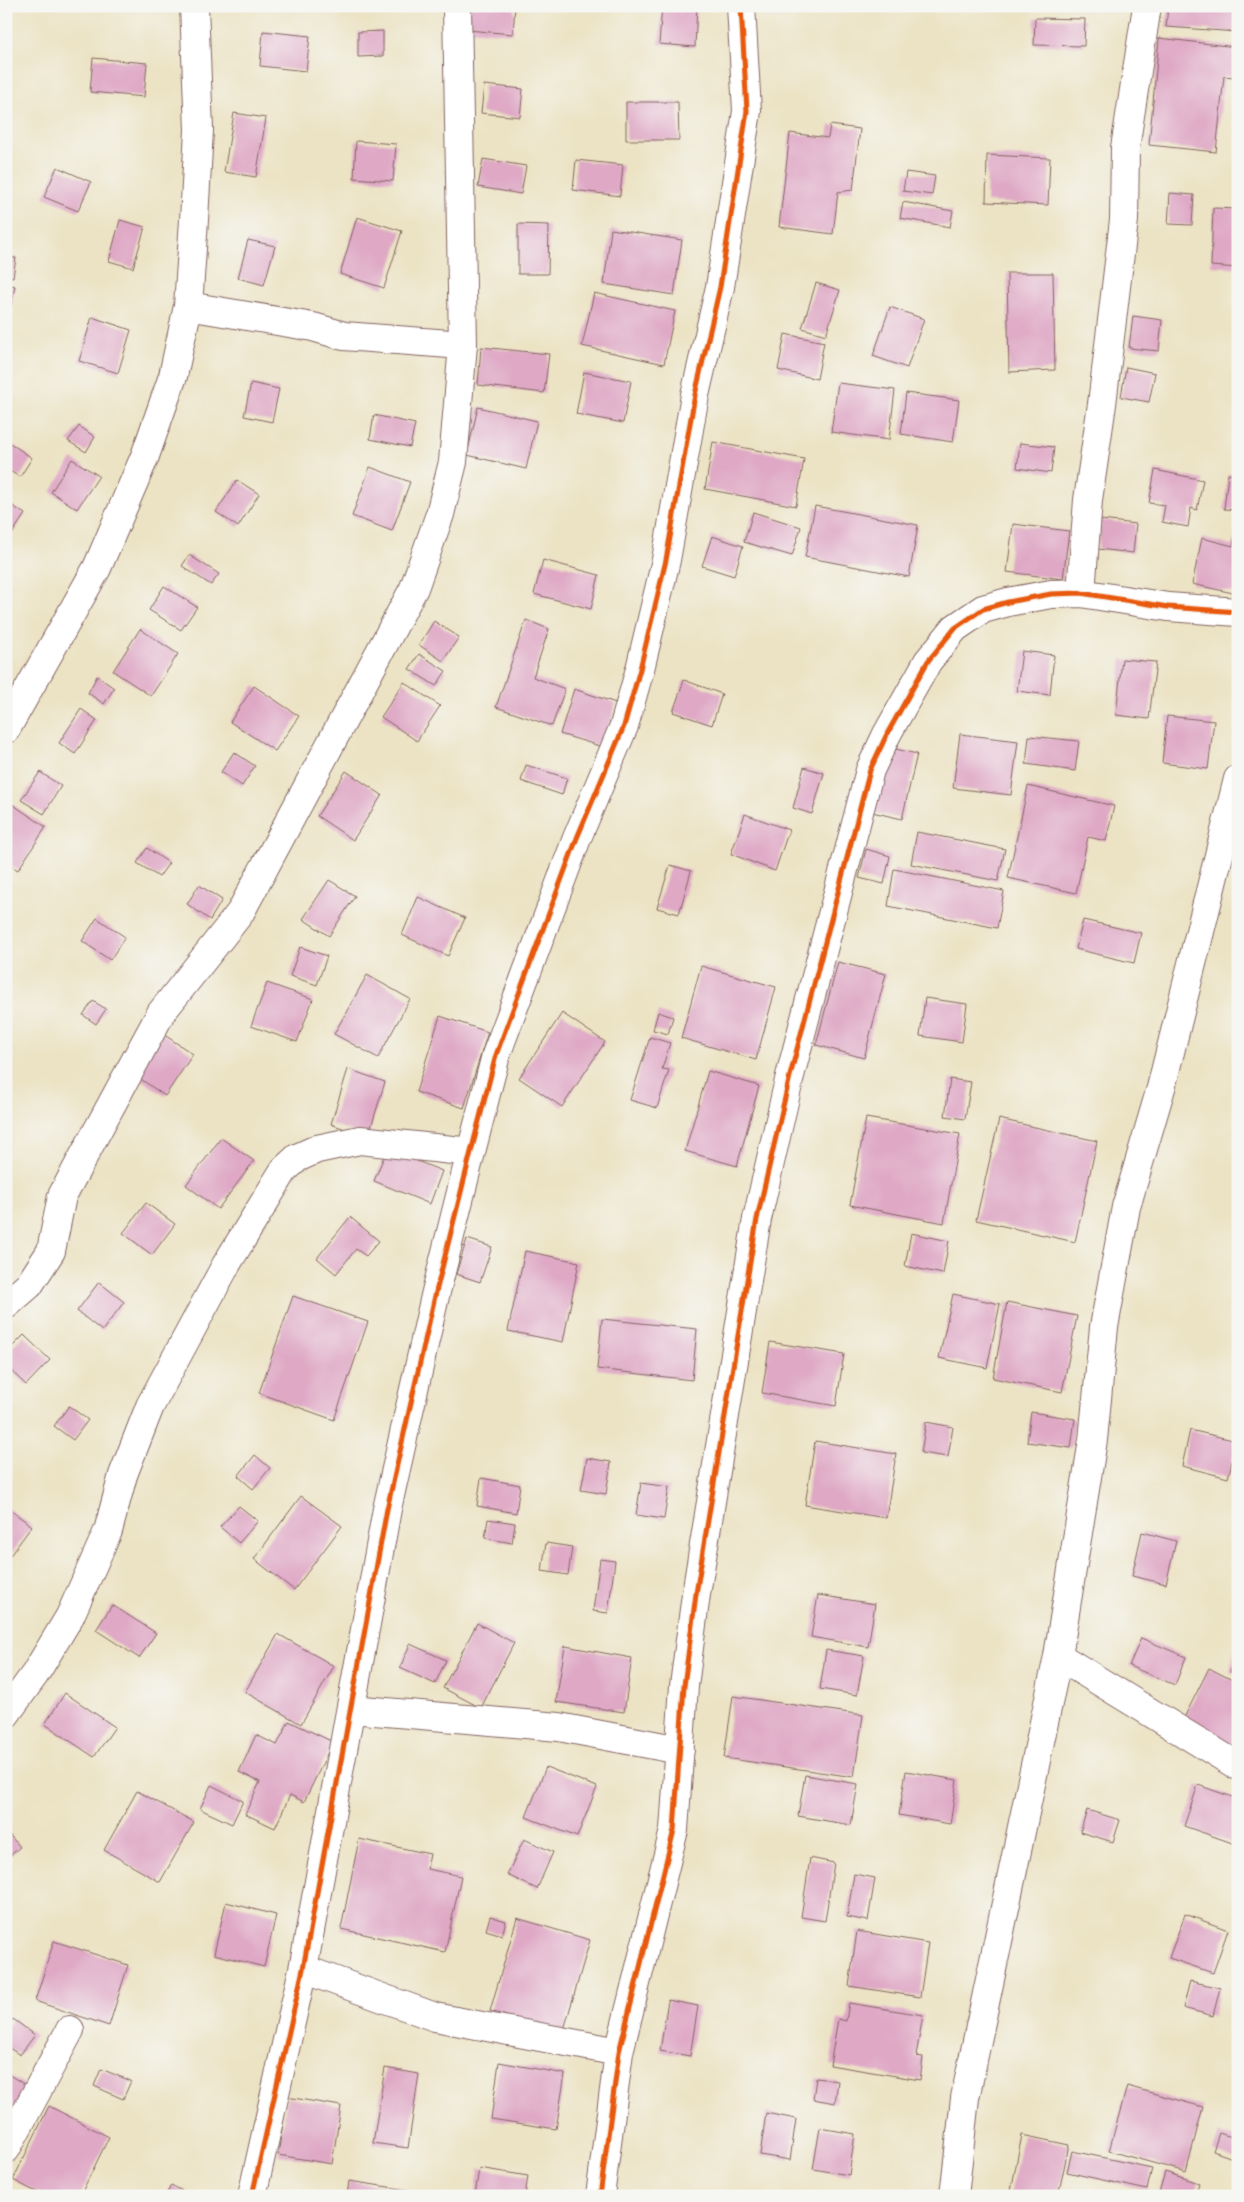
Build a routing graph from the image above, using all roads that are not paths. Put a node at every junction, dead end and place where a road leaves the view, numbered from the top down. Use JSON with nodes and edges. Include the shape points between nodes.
{"nodes":[{"id":1,"x":194,"y":6,"type":"edge"},
{"id":2,"x":457,"y":6,"type":"edge"},
{"id":3,"x":741,"y":6,"type":"edge"},
{"id":4,"x":1146,"y":6,"type":"edge"},
{"id":5,"x":188,"y":306,"type":"junction"},
{"id":6,"x":463,"y":345,"type":"junction"},
{"id":7,"x":1081,"y":593,"type":"junction"},
{"id":8,"x":1238,"y":612,"type":"edge"},
{"id":9,"x":6,"y":729,"type":"edge"},
{"id":10,"x":1238,"y":779,"type":"edge"},
{"id":11,"x":471,"y":1152,"type":"junction"},
{"id":12,"x":6,"y":1305,"type":"edge"},
{"id":13,"x":1058,"y":1656,"type":"junction"},
{"id":14,"x":351,"y":1709,"type":"junction"},
{"id":15,"x":6,"y":1714,"type":"edge"},
{"id":16,"x":680,"y":1750,"type":"junction"},
{"id":17,"x":1238,"y":1766,"type":"edge"},
{"id":18,"x":303,"y":1970,"type":"junction"},
{"id":19,"x":70,"y":2030,"type":"dead end"},
{"id":20,"x":619,"y":2052,"type":"junction"},
{"id":21,"x":6,"y":2148,"type":"edge"},
{"id":22,"x":252,"y":2196,"type":"edge"},
{"id":23,"x":600,"y":2196,"type":"edge"},
{"id":24,"x":954,"y":2196,"type":"edge"}],
"edges":[{"from":1,"to":5,"type":"street","via":[[199,130]]},
{"from":2,"to":6,"type":"street"},
{"from":3,"to":11,"type":"street","via":[[748,111],[720,287],[695,395],[666,560],[624,726],[577,838],[496,1055]]},
{"from":4,"to":7,"type":"street","via":[[1126,148],[1124,220],[1088,500]]},
{"from":5,"to":6,"type":"street","via":[[313,327],[344,336]]},
{"from":5,"to":9,"type":"street","via":[[173,376],[142,464],[97,568]]},
{"from":6,"to":12,"type":"street","via":[[453,462],[440,514],[414,588],[240,913],[161,1013],[117,1092],[62,1196],[51,1251],[29,1285]]},
{"from":7,"to":8,"type":"street","via":[[1168,607]]},
{"from":7,"to":16,"type":"street","via":[[1051,594],[983,609],[955,628],[928,661],[870,770],[790,1076],[757,1219],[696,1594],[684,1686]]},
{"from":10,"to":13,"type":"street","via":[[1161,1088],[1126,1207],[1104,1327],[1093,1440]]},
{"from":11,"to":14,"type":"street","via":[[387,1509]]},
{"from":11,"to":15,"type":"street","via":[[360,1140],[317,1149],[297,1158],[284,1170],[226,1265],[150,1406],[123,1475],[108,1531],[70,1616]]},
{"from":13,"to":17,"type":"street"},
{"from":13,"to":24,"type":"street","via":[[965,2098]]},
{"from":14,"to":16,"type":"street","via":[[559,1727]]},
{"from":14,"to":18,"type":"street"},
{"from":16,"to":20,"type":"street","via":[[674,1830]]},
{"from":18,"to":20,"type":"street","via":[[435,2017]]},
{"from":18,"to":22,"type":"street"},
{"from":19,"to":21,"type":"street"},
{"from":20,"to":23,"type":"street"}]}
